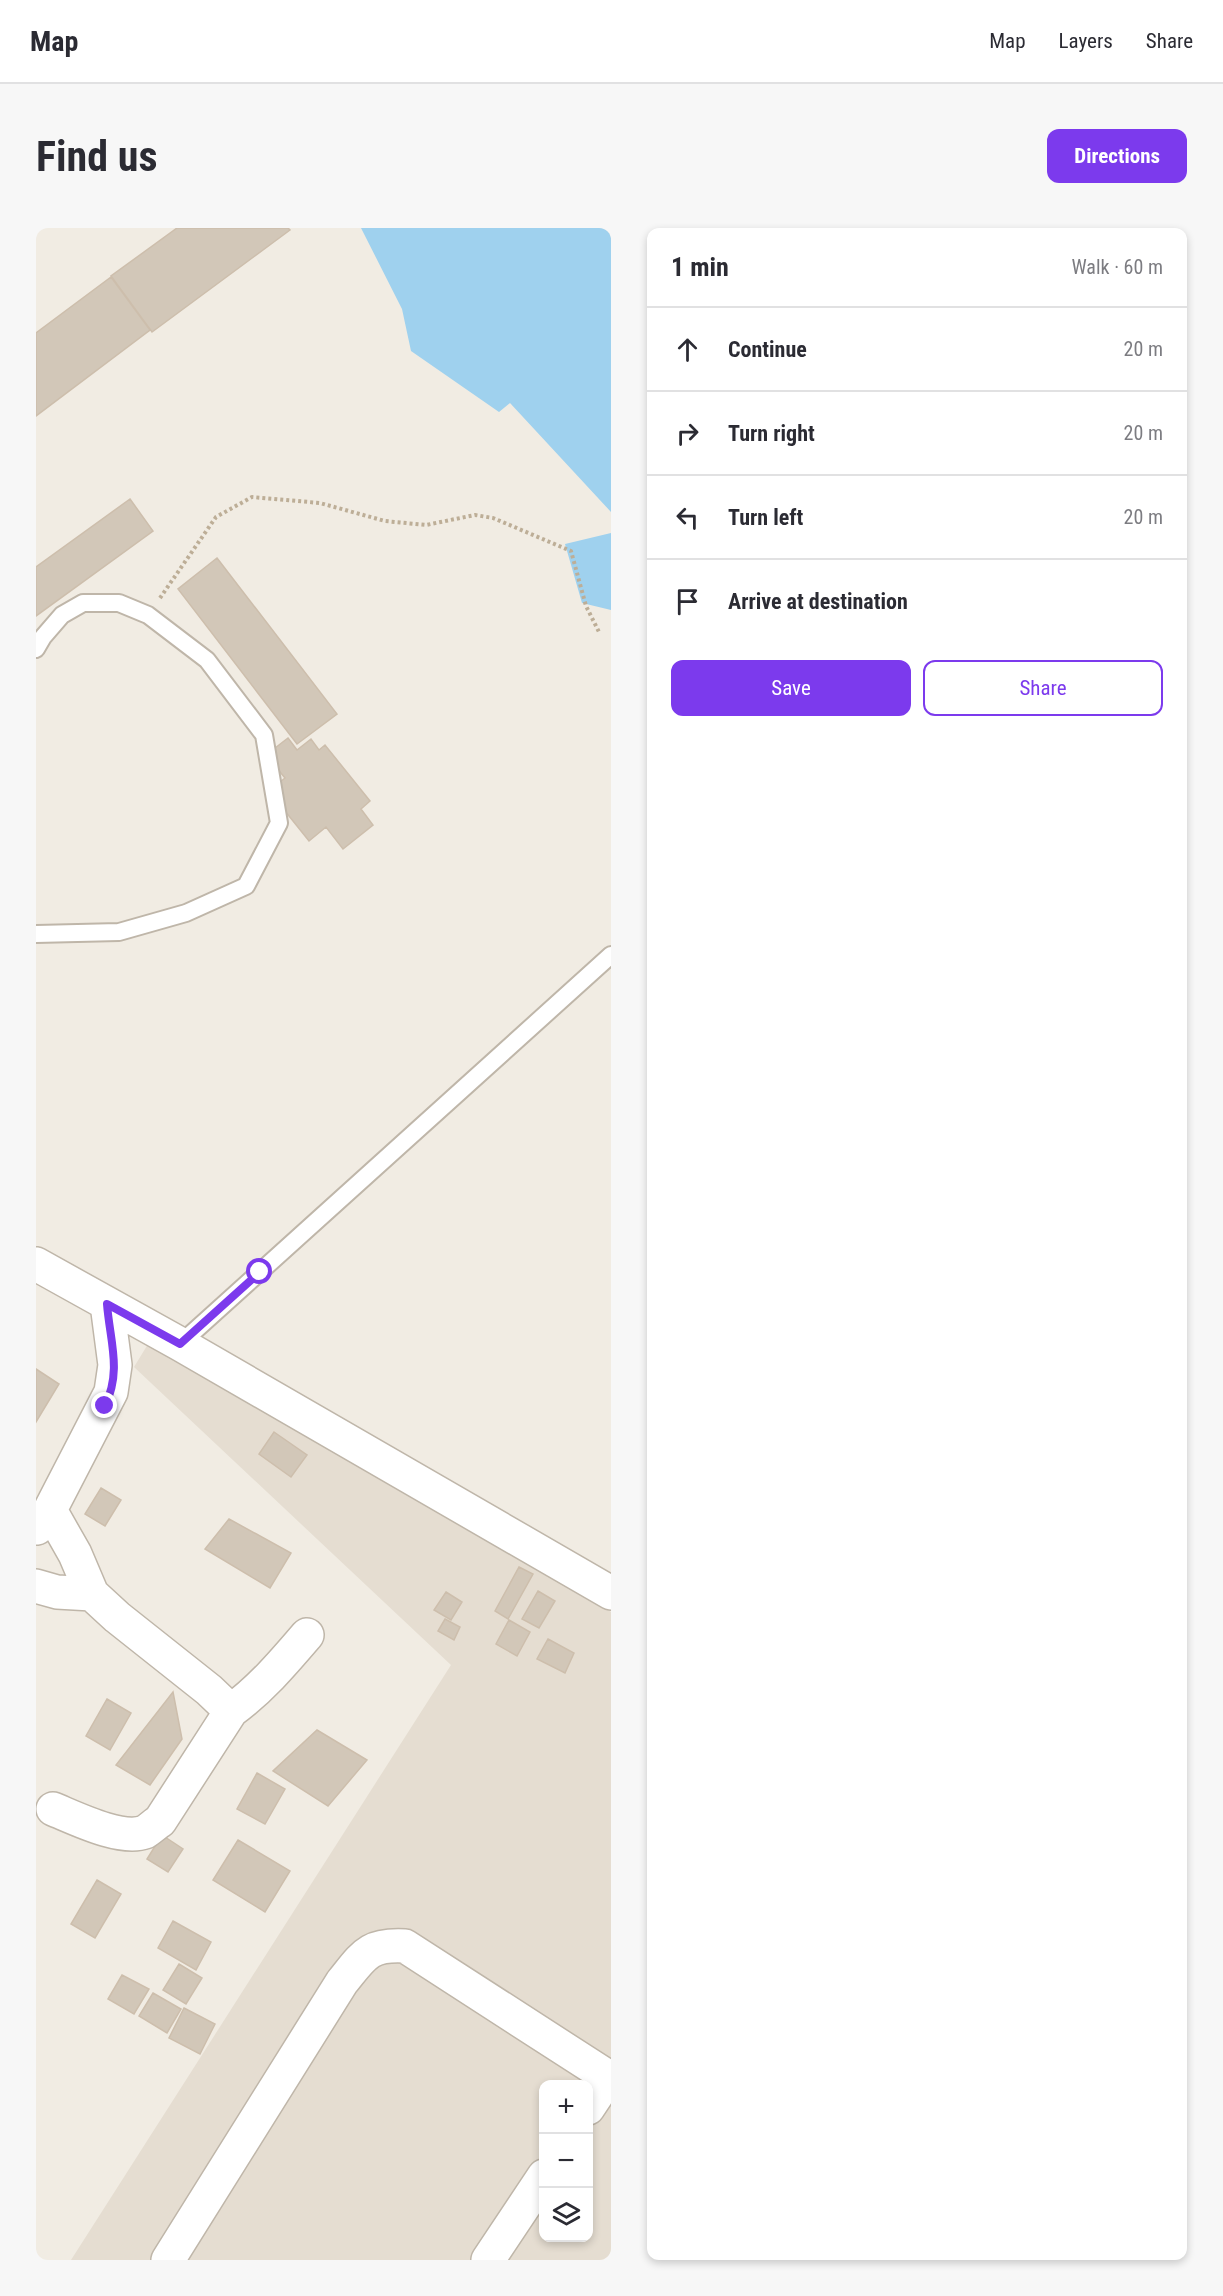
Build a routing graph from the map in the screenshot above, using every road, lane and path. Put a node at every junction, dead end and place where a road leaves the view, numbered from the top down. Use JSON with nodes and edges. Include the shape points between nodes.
{"nodes":[{"id":1,"x":148,"y":615,"type":"junction"},
{"id":2,"x":600,"y":634,"type":"dead end"},
{"id":3,"x":36,"y":649,"type":"edge"},
{"id":4,"x":36,"y":934,"type":"edge"},
{"id":5,"x":611,"y":955,"type":"edge"},
{"id":6,"x":36,"y":1264,"type":"edge"},
{"id":7,"x":107,"y":1304,"type":"junction"},
{"id":8,"x":180,"y":1344,"type":"junction"},
{"id":9,"x":43,"y":1520,"type":"edge"},
{"id":10,"x":36,"y":1586,"type":"edge"},
{"id":11,"x":611,"y":1593,"type":"edge"},
{"id":12,"x":92,"y":1594,"type":"junction"},
{"id":13,"x":307,"y":1635,"type":"dead end"},
{"id":14,"x":231,"y":1711,"type":"junction"},
{"id":15,"x":53,"y":1809,"type":"dead end"},
{"id":16,"x":610,"y":2078,"type":"edge"},
{"id":17,"x":593,"y":2101,"type":"edge"},
{"id":18,"x":539,"y":2182,"type":"edge"},
{"id":19,"x":168,"y":2260,"type":"edge"},
{"id":20,"x":488,"y":2260,"type":"edge"}],
"edges":[{"from":1,"to":2,"type":"path","via":[[216,517],[252,497],[320,503],[385,521],[426,525],[475,515],[493,518],[571,551],[586,606]]},
{"from":1,"to":3,"type":"lane","via":[[119,603],[84,603],[62,615]]},
{"from":1,"to":4,"type":"lane","via":[[207,660],[264,735],[279,824],[246,886],[196,909],[119,932]]},
{"from":5,"to":8,"type":"lane"},
{"from":6,"to":7,"type":"street"},
{"from":7,"to":8,"type":"street"},
{"from":7,"to":9,"type":"street","via":[[115,1365],[111,1392]]},
{"from":8,"to":11,"type":"street"},
{"from":9,"to":12,"type":"street","via":[[75,1554]]},
{"from":10,"to":12,"type":"street"},
{"from":12,"to":14,"type":"street"},
{"from":13,"to":14,"type":"street","via":[[273,1675]]},
{"from":14,"to":15,"type":"street","via":[[160,1821],[144,1832],[129,1834],[96,1826]]},
{"from":16,"to":17,"type":"street"},
{"from":16,"to":19,"type":"street","via":[[405,1946],[385,1945],[364,1955],[342,1982]]},
{"from":18,"to":20,"type":"street"}]}
